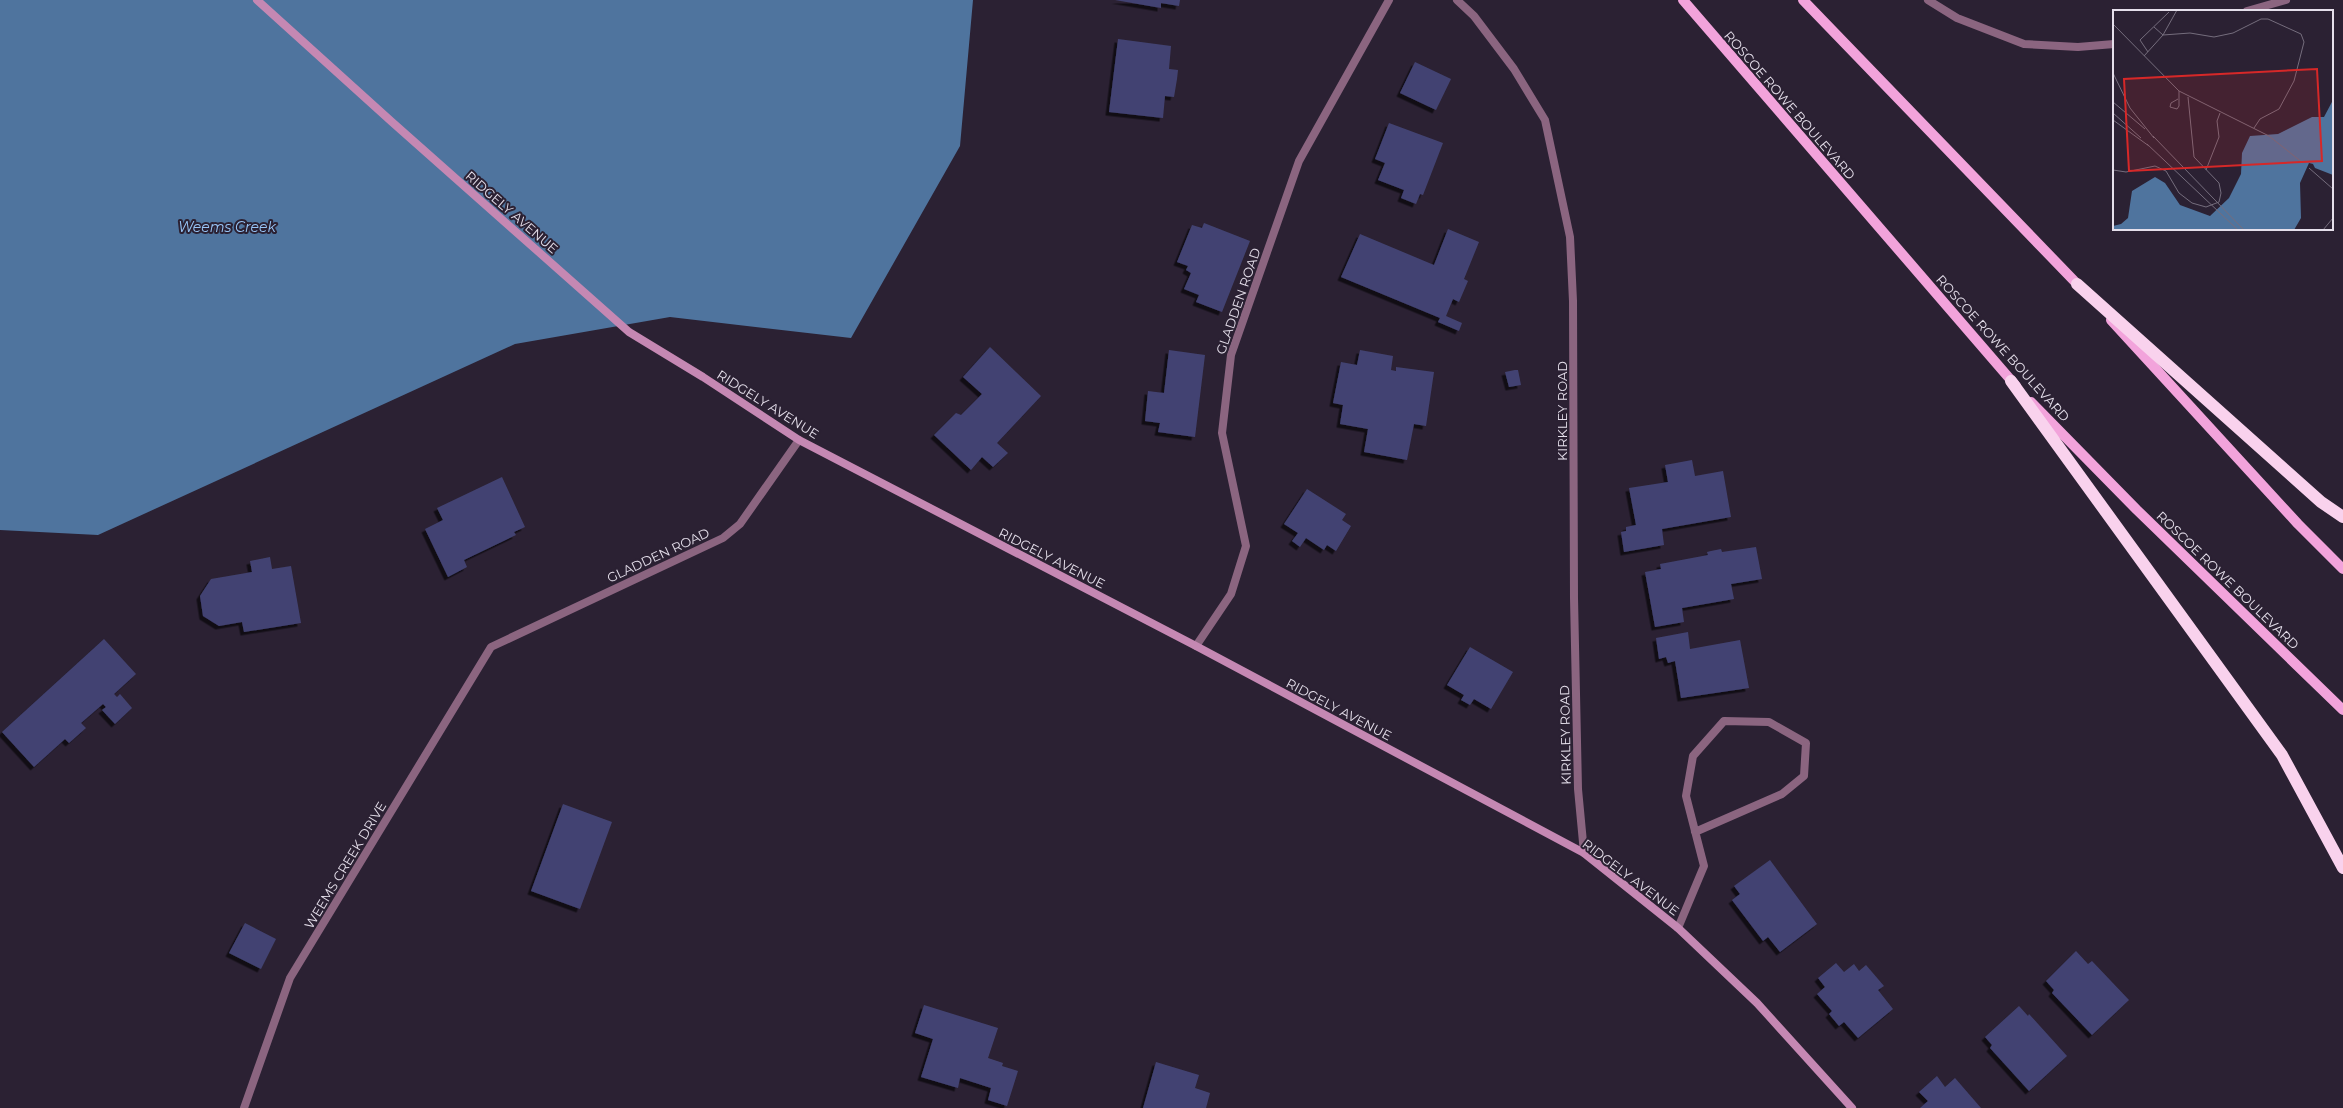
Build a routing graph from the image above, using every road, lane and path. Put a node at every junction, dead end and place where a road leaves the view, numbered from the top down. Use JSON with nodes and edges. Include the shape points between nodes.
{"nodes":[{"id":1,"x":257,"y":0,"type":"edge"},
{"id":2,"x":1389,"y":0,"type":"edge"},
{"id":3,"x":1457,"y":0,"type":"edge"},
{"id":4,"x":1683,"y":0,"type":"edge"},
{"id":5,"x":1803,"y":0,"type":"edge"},
{"id":6,"x":1928,"y":0,"type":"edge"},
{"id":7,"x":2286,"y":0,"type":"edge"},
{"id":8,"x":2251,"y":10,"type":"edge"},
{"id":9,"x":2113,"y":44,"type":"edge"},
{"id":10,"x":2077,"y":284,"type":"junction"},
{"id":11,"x":2011,"y":381,"type":"junction"},
{"id":12,"x":799,"y":440,"type":"junction"},
{"id":13,"x":2343,"y":517,"type":"edge"},
{"id":14,"x":2343,"y":569,"type":"edge"},
{"id":15,"x":1196,"y":646,"type":"junction"},
{"id":16,"x":491,"y":647,"type":"joint"},
{"id":17,"x":2343,"y":710,"type":"edge"},
{"id":18,"x":1695,"y":832,"type":"junction"},
{"id":19,"x":1584,"y":854,"type":"junction"},
{"id":20,"x":2343,"y":868,"type":"edge"},
{"id":21,"x":1678,"y":928,"type":"junction"},
{"id":22,"x":244,"y":1108,"type":"edge"},
{"id":23,"x":1852,"y":1108,"type":"edge"}],
"edges":[{"from":1,"to":12,"type":"main road","name":"RIDGELY AVENUE","via":[[629,332],[703,376]]},
{"from":2,"to":15,"type":"street","name":"GLADDEN ROAD","via":[[1300,161],[1231,355],[1222,433],[1246,546],[1231,594]]},
{"from":3,"to":19,"type":"street","name":"KIRKLEY ROAD","via":[[1474,16],[1514,69],[1544,120],[1570,237],[1573,301],[1578,789]]},
{"from":4,"to":11,"type":"main road","name":"ROSCOE ROWE BOULEVARD"},
{"from":5,"to":10,"type":"main road"},
{"from":6,"to":9,"type":"street","via":[[1957,18],[2024,44],[2078,47]]},
{"from":7,"to":8,"type":"street"},
{"from":10,"to":13,"type":"highway","via":[[2321,502]]},
{"from":10,"to":14,"type":"main road","via":[[2298,524]]},
{"from":11,"to":17,"type":"main road","name":"ROSCOE ROWE BOULEVARD","via":[[2137,510]]},
{"from":11,"to":20,"type":"highway","via":[[2207,648],[2282,755]]},
{"from":12,"to":15,"type":"main road","name":"RIDGELY AVENUE"},
{"from":12,"to":16,"type":"street","name":"GLADDEN ROAD","via":[[740,524],[723,538]]},
{"from":15,"to":19,"type":"main road","name":"RIDGELY AVENUE"},
{"from":16,"to":22,"type":"street","name":"WEEMS CREEK DRIVE","via":[[290,978]]},
{"from":18,"to":18,"type":"street","via":[[1686,796],[1693,756],[1724,721],[1769,722],[1806,743],[1804,776],[1782,794]]},
{"from":18,"to":21,"type":"street","via":[[1704,866]]},
{"from":19,"to":21,"type":"main road","name":"RIDGELY AVENUE"},
{"from":21,"to":23,"type":"main road","name":"RIDGELY AVENUE","via":[[1757,1003]]}]}
